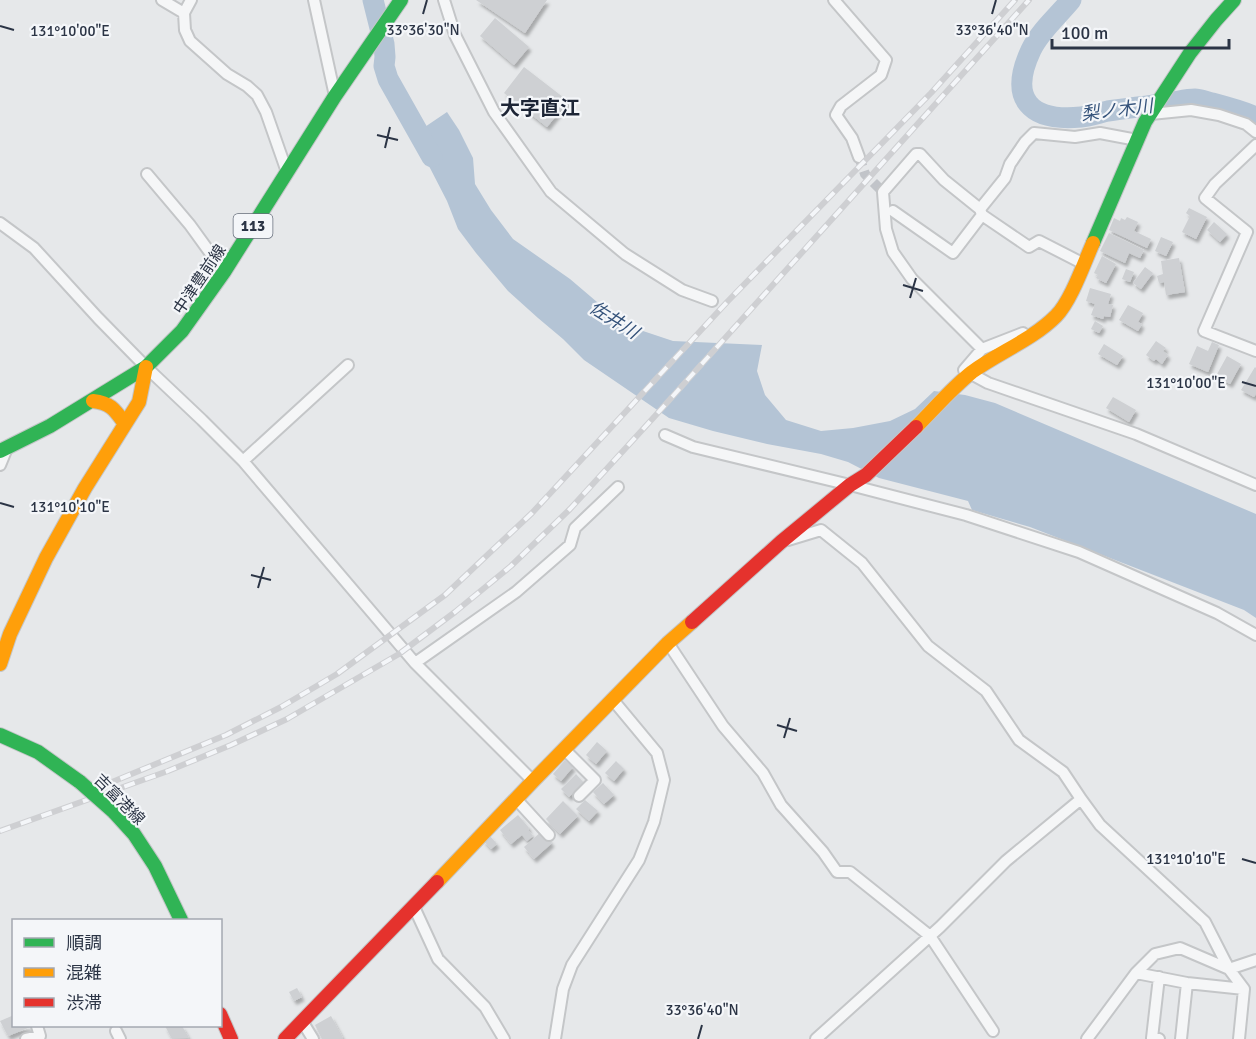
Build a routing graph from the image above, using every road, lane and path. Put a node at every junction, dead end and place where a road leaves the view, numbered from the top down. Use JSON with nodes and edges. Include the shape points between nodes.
{"nodes":[{"id":1,"x":162,"y":0,"type":"edge"},
{"id":2,"x":191,"y":0,"type":"edge"},
{"id":3,"x":314,"y":0,"type":"edge"},
{"id":4,"x":401,"y":0,"type":"edge"},
{"id":5,"x":444,"y":0,"type":"edge"},
{"id":6,"x":834,"y":0,"type":"edge"},
{"id":7,"x":1234,"y":0,"type":"edge"},
{"id":8,"x":184,"y":13,"type":"junction"},
{"id":9,"x":335,"y":96,"type":"junction"},
{"id":10,"x":1151,"y":114,"type":"junction"},
{"id":11,"x":1256,"y":132,"type":"edge"},
{"id":12,"x":1137,"y":140,"type":"junction"},
{"id":13,"x":1256,"y":145,"type":"edge"},
{"id":14,"x":859,"y":157,"type":"tunnel mouth"},
{"id":15,"x":287,"y":172,"type":"junction"},
{"id":16,"x":147,"y":174,"type":"dead end"},
{"id":17,"x":893,"y":211,"type":"dead end"},
{"id":18,"x":981,"y":212,"type":"junction"},
{"id":19,"x":3,"y":229,"type":"edge"},
{"id":20,"x":1084,"y":264,"type":"junction"},
{"id":21,"x":224,"y":272,"type":"junction"},
{"id":22,"x":712,"y":301,"type":"dead end"},
{"id":23,"x":1028,"y":338,"type":"junction"},
{"id":24,"x":982,"y":349,"type":"junction"},
{"id":25,"x":1256,"y":351,"type":"edge"},
{"id":26,"x":348,"y":365,"type":"dead end"},
{"id":27,"x":147,"y":367,"type":"junction"},
{"id":28,"x":970,"y":374,"type":"junction"},
{"id":29,"x":93,"y":401,"type":"junction"},
{"id":30,"x":125,"y":423,"type":"junction"},
{"id":31,"x":665,"y":435,"type":"dead end"},
{"id":32,"x":3,"y":449,"type":"edge"},
{"id":33,"x":243,"y":461,"type":"junction"},
{"id":34,"x":0,"y":465,"type":"edge"},
{"id":35,"x":856,"y":482,"type":"junction"},
{"id":36,"x":1256,"y":485,"type":"edge"},
{"id":37,"x":618,"y":487,"type":"dead end"},
{"id":38,"x":781,"y":542,"type":"junction"},
{"id":39,"x":1256,"y":635,"type":"edge"},
{"id":40,"x":668,"y":643,"type":"junction"},
{"id":41,"x":415,"y":663,"type":"junction"},
{"id":42,"x":0,"y":664,"type":"edge"},
{"id":43,"x":613,"y":700,"type":"junction"},
{"id":44,"x":0,"y":735,"type":"edge"},
{"id":45,"x":564,"y":749,"type":"junction"},
{"id":46,"x":533,"y":781,"type":"junction"},
{"id":47,"x":579,"y":796,"type":"dead end"},
{"id":48,"x":516,"y":799,"type":"junction"},
{"id":49,"x":1081,"y":800,"type":"junction"},
{"id":50,"x":549,"y":835,"type":"dead end"},
{"id":51,"x":414,"y":907,"type":"junction"},
{"id":52,"x":181,"y":919,"type":"edge"},
{"id":53,"x":930,"y":936,"type":"junction"},
{"id":54,"x":1256,"y":960,"type":"edge"},
{"id":55,"x":1229,"y":969,"type":"junction"},
{"id":56,"x":1136,"y":973,"type":"junction"},
{"id":57,"x":1159,"y":977,"type":"junction"},
{"id":58,"x":1187,"y":983,"type":"junction"},
{"id":59,"x":1244,"y":989,"type":"junction"},
{"id":60,"x":222,"y":1019,"type":"edge"},
{"id":61,"x":302,"y":1021,"type":"junction"},
{"id":62,"x":37,"y":1027,"type":"edge"},
{"id":63,"x":993,"y":1031,"type":"dead end"},
{"id":64,"x":26,"y":1039,"type":"edge"},
{"id":65,"x":231,"y":1039,"type":"edge"},
{"id":66,"x":285,"y":1039,"type":"edge"},
{"id":67,"x":313,"y":1039,"type":"edge"},
{"id":68,"x":504,"y":1039,"type":"edge"},
{"id":69,"x":555,"y":1039,"type":"edge"},
{"id":70,"x":816,"y":1039,"type":"edge"},
{"id":71,"x":1087,"y":1039,"type":"edge"},
{"id":72,"x":1159,"y":1039,"type":"edge"},
{"id":73,"x":1181,"y":1039,"type":"edge"},
{"id":74,"x":1239,"y":1039,"type":"edge"}],
"edges":[{"from":1,"to":8,"type":"street"},
{"from":2,"to":8,"type":"street"},
{"from":3,"to":9,"type":"street"},
{"from":4,"to":9,"type":"street","name":"中津豊前線","number":"113"},
{"from":5,"to":22,"type":"street","via":[[455,35],[494,112],[551,192],[625,254],[682,290]]},
{"from":6,"to":14,"type":"street","via":[[886,60],[881,75],[841,106],[836,115]]},
{"from":7,"to":10,"type":"street","via":[[1190,53]]},
{"from":8,"to":15,"type":"street","via":[[190,41],[257,95]]},
{"from":9,"to":15,"type":"street","name":"中津豊前線","number":"113"},
{"from":10,"to":11,"type":"street","via":[[1191,110],[1246,124]]},
{"from":10,"to":12,"type":"street"},
{"from":12,"to":18,"type":"street","via":[[1100,133],[1075,137],[1034,133]]},
{"from":12,"to":20,"type":"street"},
{"from":13,"to":25,"type":"street","via":[[1205,198],[1247,232],[1204,331]]},
{"from":15,"to":21,"type":"street","name":"中津豊前線","number":"113"},
{"from":16,"to":21,"type":"street"},
{"from":17,"to":18,"type":"street","via":[[953,253]]},
{"from":18,"to":20,"type":"street","via":[[1029,247],[1039,241]]},
{"from":18,"to":24,"type":"street","via":[[920,154],[883,192],[886,230],[893,252],[912,279]]},
{"from":19,"to":27,"type":"street","via":[[34,248]]},
{"from":20,"to":23,"type":"street","via":[[1057,315]]},
{"from":21,"to":27,"type":"street","name":"中津豊前線","number":"113","via":[[182,332]]},
{"from":23,"to":24,"type":"street","via":[[1023,333]]},
{"from":23,"to":28,"type":"street"},
{"from":24,"to":28,"type":"street","via":[[964,370]]},
{"from":26,"to":33,"type":"street"},
{"from":27,"to":29,"type":"street","name":"中津豊前線","number":"113"},
{"from":27,"to":30,"type":"street","via":[[139,402]]},
{"from":27,"to":33,"type":"street"},
{"from":28,"to":35,"type":"street"},
{"from":28,"to":36,"type":"street","via":[[1136,434]]},
{"from":29,"to":30,"type":"street","via":[[113,407]]},
{"from":29,"to":32,"type":"street","name":"中津豊前線","number":"113"},
{"from":30,"to":42,"type":"street","via":[[46,558]]},
{"from":31,"to":35,"type":"street","via":[[693,447]]},
{"from":32,"to":34,"type":"street"},
{"from":33,"to":41,"type":"street"},
{"from":35,"to":38,"type":"street"},
{"from":35,"to":39,"type":"street","via":[[1079,552],[1217,613]]},
{"from":37,"to":41,"type":"street","via":[[575,528],[570,545],[516,592]]},
{"from":38,"to":40,"type":"street"},
{"from":38,"to":49,"type":"street","via":[[821,530],[862,563],[928,646],[986,691],[1019,740],[1063,772]]},
{"from":40,"to":43,"type":"street"},
{"from":40,"to":53,"type":"street","via":[[723,726],[763,773],[781,805],[837,872],[850,872]]},
{"from":41,"to":46,"type":"street"},
{"from":43,"to":45,"type":"street"},
{"from":43,"to":69,"type":"street","via":[[657,753],[664,780],[639,860],[572,965],[563,989]]},
{"from":44,"to":52,"type":"street","name":"吉富港線","bridge":true,"via":[[38,752],[114,812],[155,866]]},
{"from":45,"to":46,"type":"street"},
{"from":45,"to":47,"type":"street","via":[[595,780]]},
{"from":46,"to":48,"type":"street"},
{"from":48,"to":50,"type":"street"},
{"from":48,"to":51,"type":"street"},
{"from":49,"to":53,"type":"street","via":[[1006,861]]},
{"from":49,"to":55,"type":"street","via":[[1100,825],[1205,922]]},
{"from":51,"to":61,"type":"street"},
{"from":51,"to":68,"type":"street","via":[[438,959],[485,1007]]},
{"from":53,"to":63,"type":"street"},
{"from":53,"to":70,"type":"street"},
{"from":54,"to":55,"type":"street"},
{"from":55,"to":56,"type":"street","via":[[1180,948],[1155,954]]},
{"from":55,"to":59,"type":"street"},
{"from":56,"to":57,"type":"street"},
{"from":56,"to":71,"type":"street"},
{"from":57,"to":58,"type":"street"},
{"from":57,"to":72,"type":"street","via":[[1152,1038]]},
{"from":58,"to":59,"type":"street"},
{"from":58,"to":73,"type":"street"},
{"from":59,"to":74,"type":"street"},
{"from":60,"to":65,"type":"street"},
{"from":61,"to":66,"type":"street"},
{"from":61,"to":67,"type":"street"},
{"from":62,"to":64,"type":"street","via":[[39,1036]]}]}
